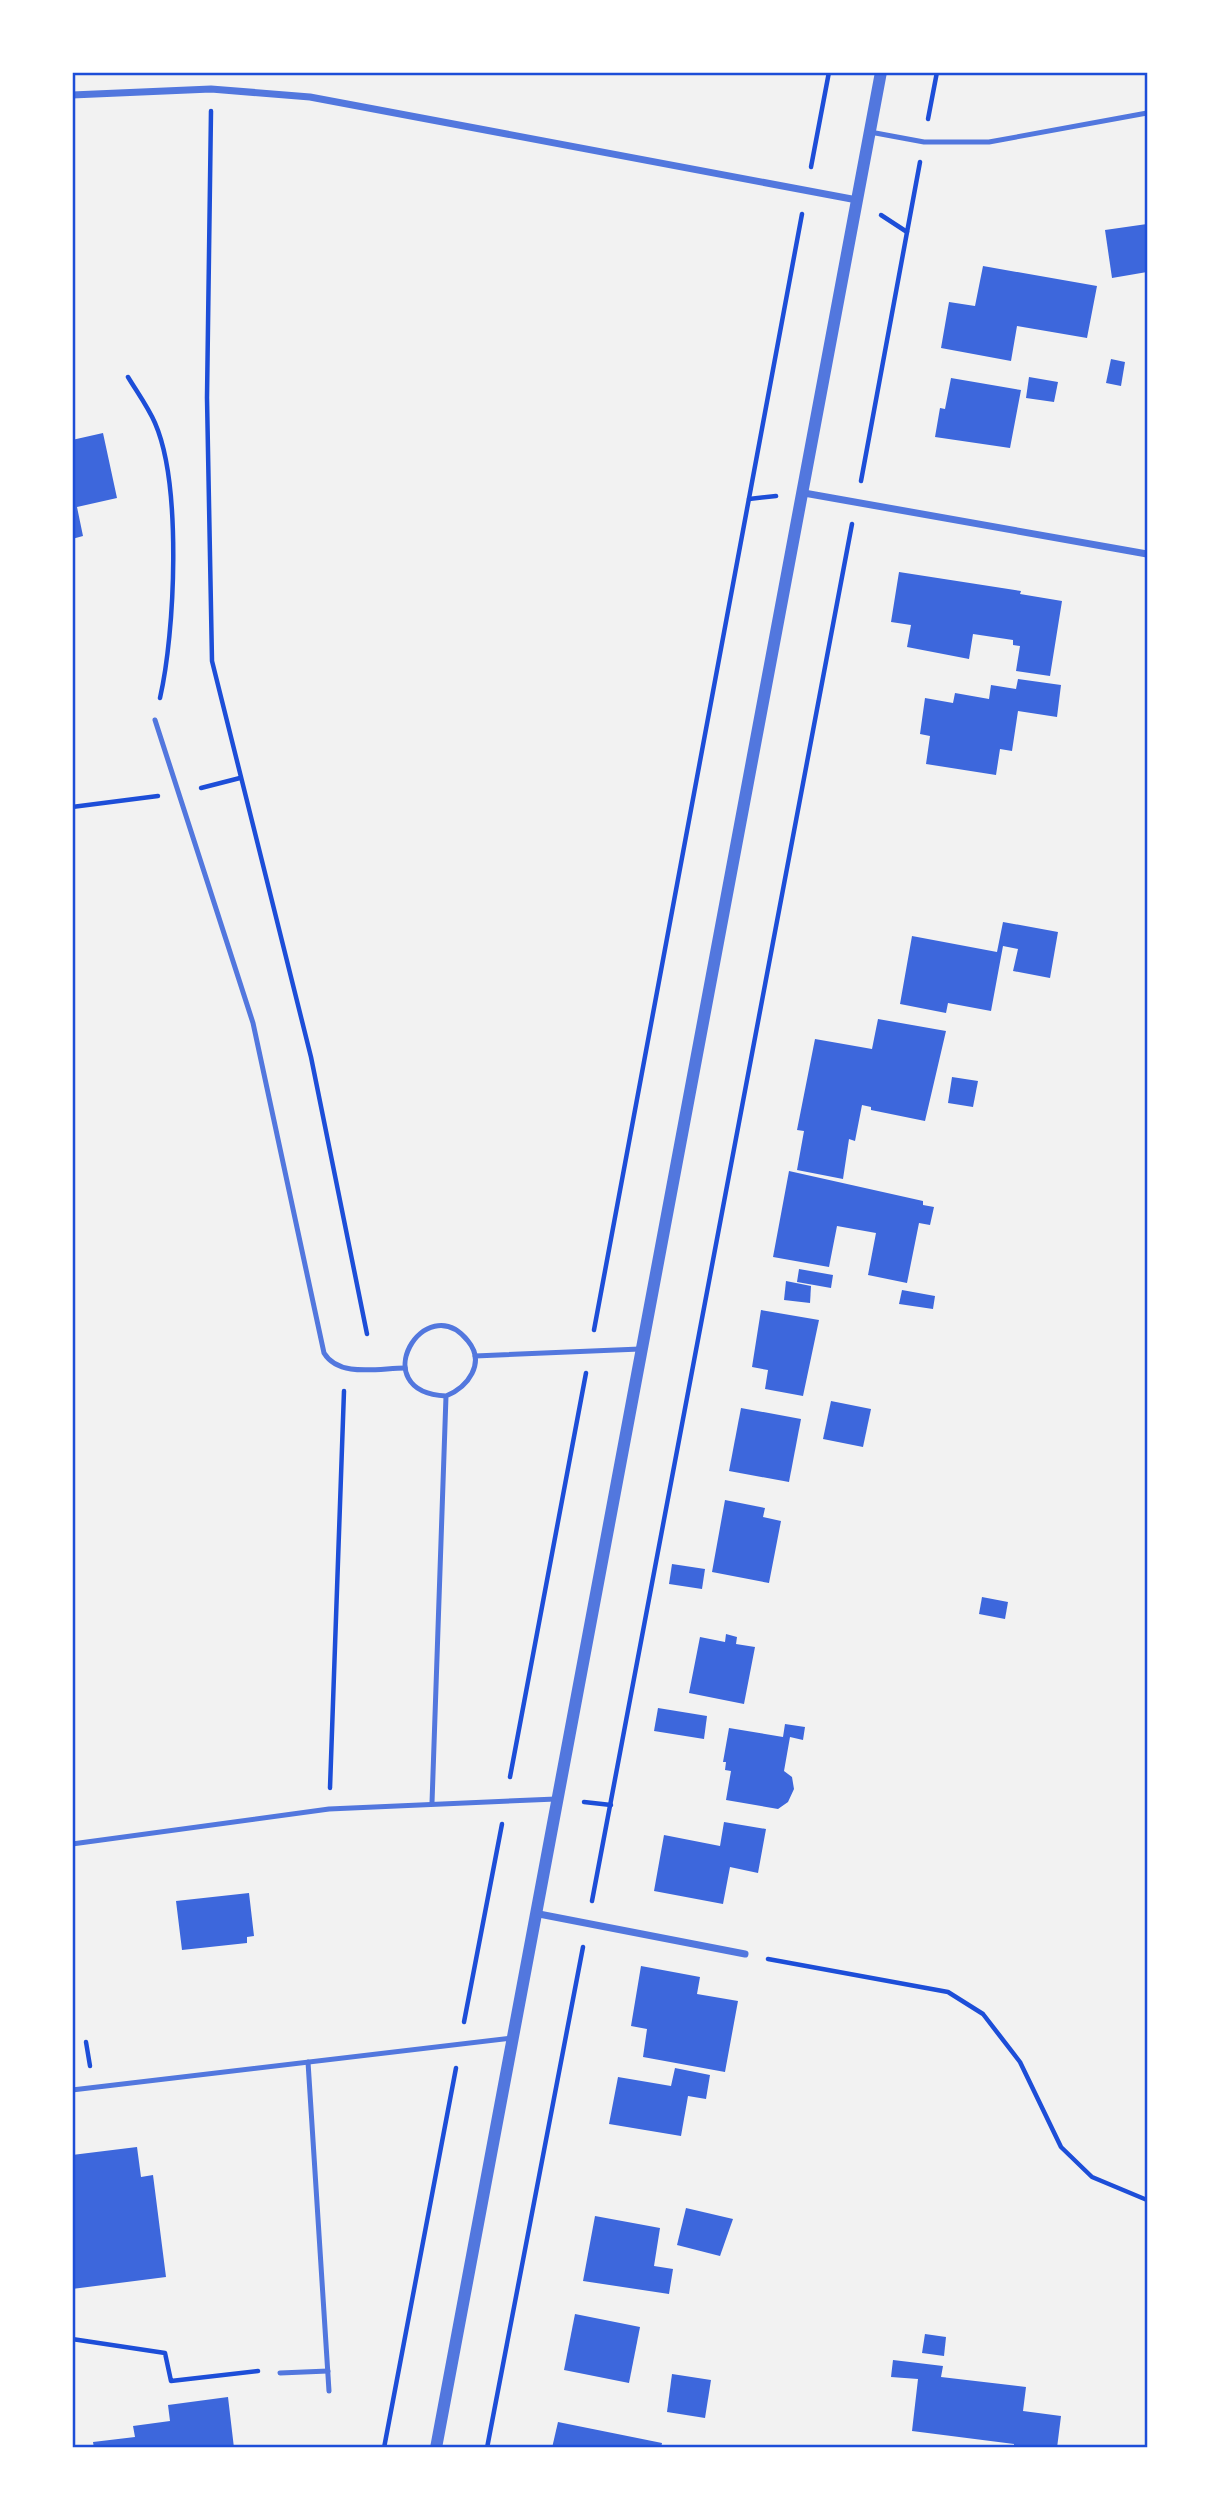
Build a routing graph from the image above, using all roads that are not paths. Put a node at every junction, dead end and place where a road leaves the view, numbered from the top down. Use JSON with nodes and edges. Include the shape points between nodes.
{"nodes":[{"id":1,"x":881,"y":72,"type":"edge"},
{"id":2,"x":72,"y":95,"type":"edge"},
{"id":3,"x":1147,"y":113,"type":"edge"},
{"id":4,"x":870,"y":132,"type":"junction"},
{"id":5,"x":857,"y":200,"type":"junction"},
{"id":6,"x":804,"y":493,"type":"junction"},
{"id":7,"x":1147,"y":554,"type":"edge"},
{"id":8,"x":155,"y":720,"type":"road end"},
{"id":9,"x":644,"y":1349,"type":"junction"},
{"id":10,"x":475,"y":1356,"type":"junction"},
{"id":11,"x":405,"y":1368,"type":"junction"},
{"id":12,"x":446,"y":1396,"type":"junction"},
{"id":13,"x":559,"y":1799,"type":"junction"},
{"id":14,"x":432,"y":1803,"type":"junction"},
{"id":15,"x":72,"y":1844,"type":"edge"},
{"id":16,"x":538,"y":1914,"type":"junction"},
{"id":17,"x":745,"y":1954,"type":"road end"},
{"id":18,"x":515,"y":2038,"type":"junction"},
{"id":19,"x":308,"y":2062,"type":"junction"},
{"id":20,"x":72,"y":2090,"type":"edge"},
{"id":21,"x":328,"y":2371,"type":"junction"},
{"id":22,"x":280,"y":2373,"type":"road end"},
{"id":23,"x":329,"y":2391,"type":"dead end"},
{"id":24,"x":436,"y":2448,"type":"edge"}],
"edges":[{"from":1,"to":4,"type":"street"},
{"from":2,"to":5,"type":"street","via":[[212,89],[310,97]]},
{"from":3,"to":4,"type":"lane","via":[[989,142],[924,142]]},
{"from":4,"to":5,"type":"street"},
{"from":5,"to":6,"type":"street"},
{"from":6,"to":7,"type":"street"},
{"from":6,"to":9,"type":"street"},
{"from":8,"to":11,"type":"lane","via":[[253,1023],[324,1353],[330,1364],[345,1369]]},
{"from":9,"to":10,"type":"lane"},
{"from":9,"to":13,"type":"street"},
{"from":10,"to":11,"type":"lane","via":[[460,1333],[434,1327],[411,1341]]},
{"from":10,"to":12,"type":"lane","via":[[469,1382]]},
{"from":11,"to":12,"type":"lane","via":[[420,1390]]},
{"from":12,"to":14,"type":"lane"},
{"from":13,"to":14,"type":"lane"},
{"from":13,"to":16,"type":"street"},
{"from":14,"to":15,"type":"lane","via":[[329,1810]]},
{"from":16,"to":17,"type":"street"},
{"from":16,"to":18,"type":"street"},
{"from":18,"to":19,"type":"lane"},
{"from":18,"to":24,"type":"street"},
{"from":19,"to":20,"type":"lane"},
{"from":19,"to":21,"type":"lane"},
{"from":21,"to":22,"type":"lane"},
{"from":21,"to":23,"type":"lane"}]}
